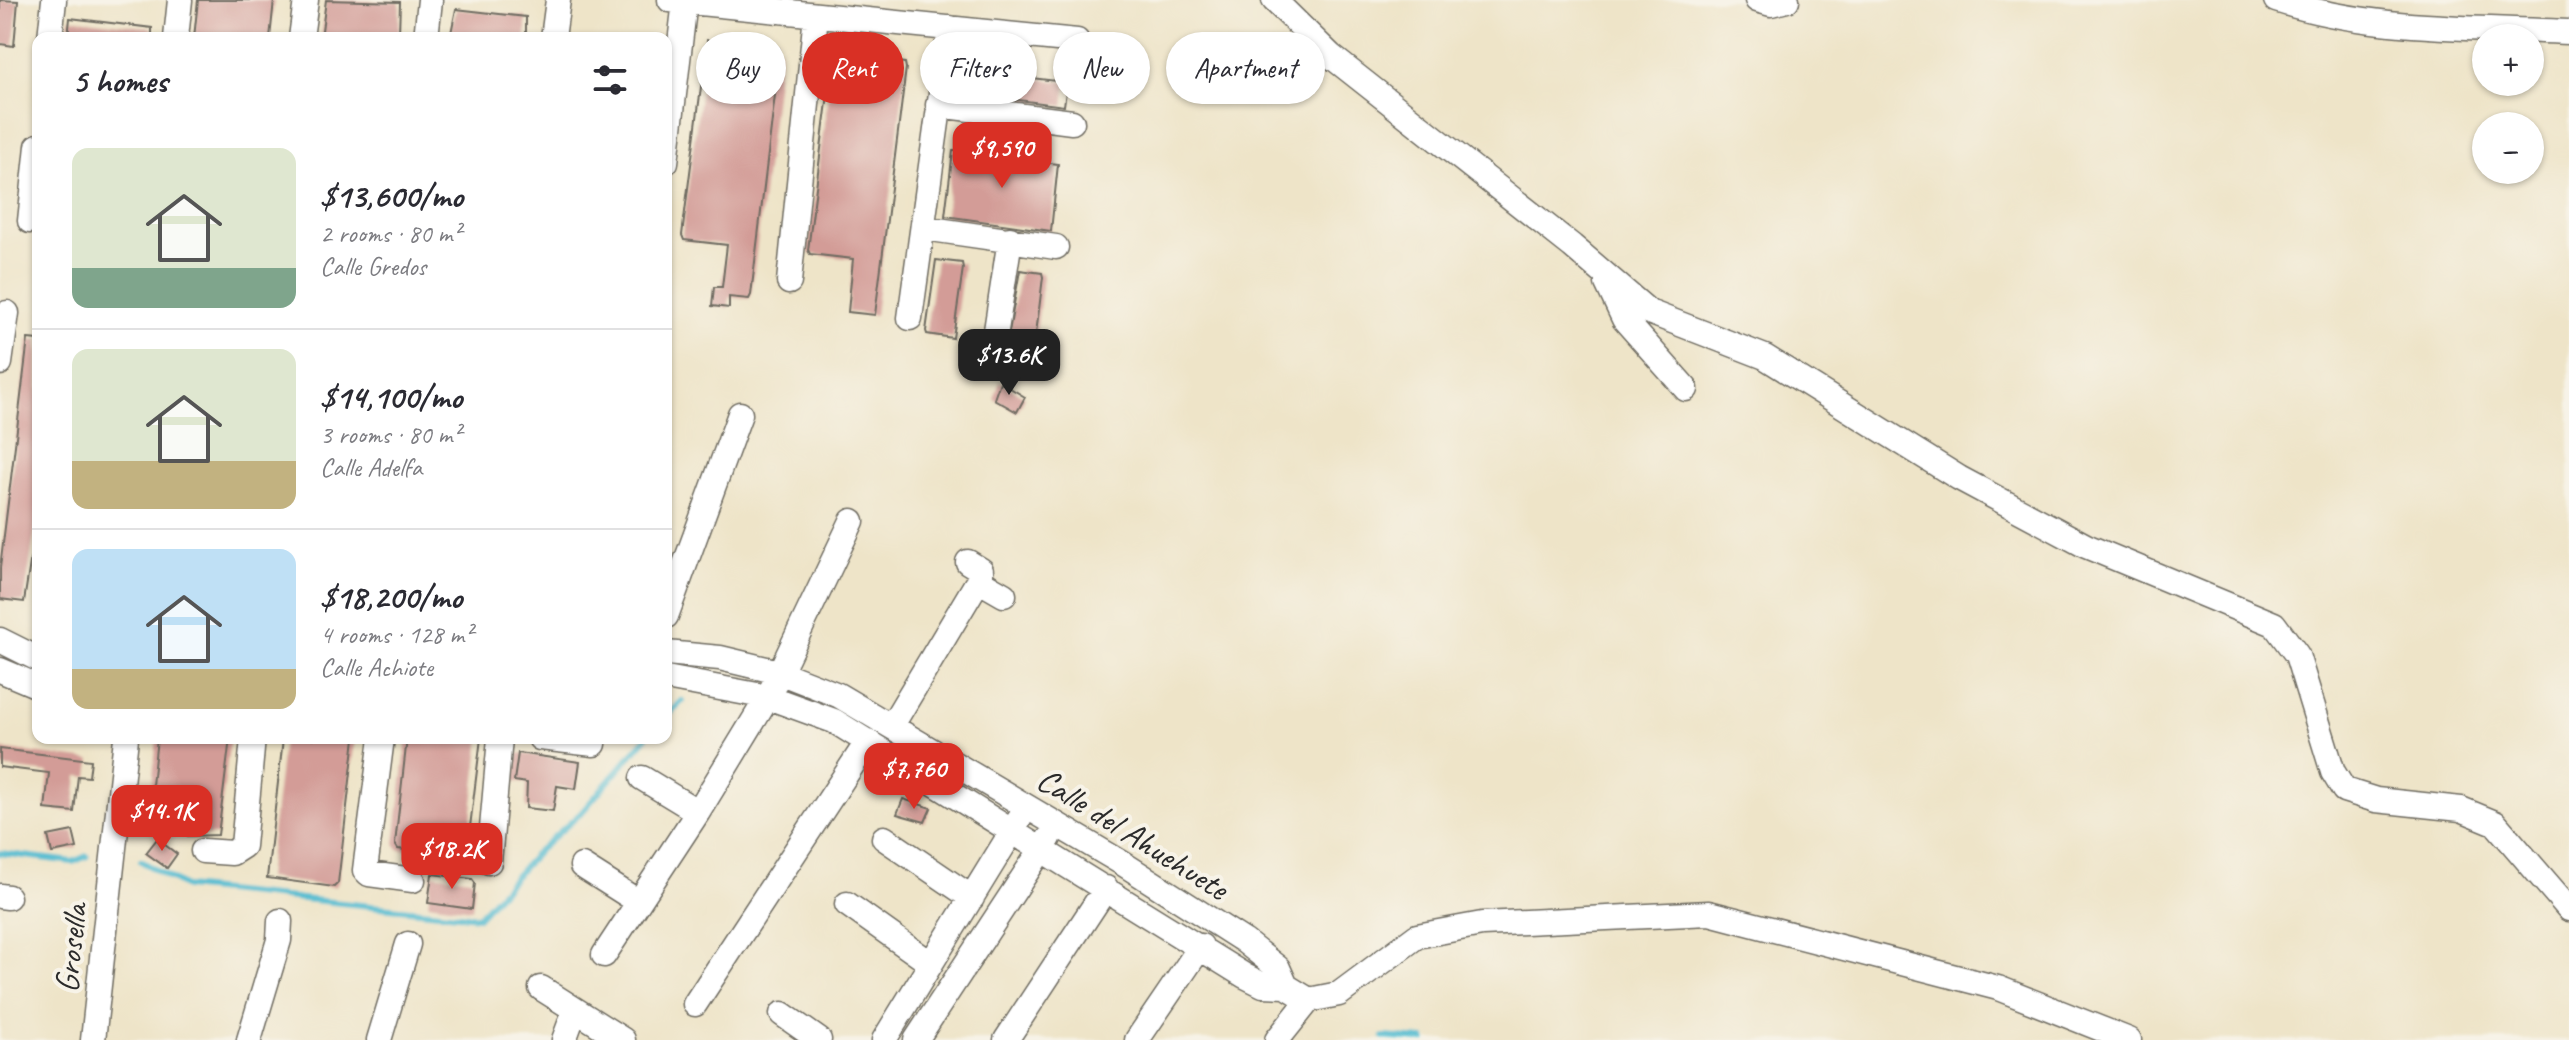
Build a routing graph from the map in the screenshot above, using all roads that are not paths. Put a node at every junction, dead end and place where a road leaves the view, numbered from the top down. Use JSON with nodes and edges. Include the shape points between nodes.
{"nodes":[{"id":1,"x":54,"y":0,"type":"edge"},
{"id":2,"x":180,"y":0,"type":"edge"},
{"id":3,"x":306,"y":0,"type":"edge"},
{"id":4,"x":430,"y":0,"type":"edge"},
{"id":5,"x":558,"y":0,"type":"edge"},
{"id":6,"x":670,"y":0,"type":"edge"},
{"id":7,"x":1274,"y":0,"type":"edge"},
{"id":8,"x":1757,"y":0,"type":"edge"},
{"id":9,"x":1787,"y":0,"type":"edge"},
{"id":10,"x":2276,"y":0,"type":"edge"},
{"id":11,"x":685,"y":1,"type":"edge"},
{"id":12,"x":747,"y":4,"type":"edge"},
{"id":13,"x":816,"y":15,"type":"junction"},
{"id":14,"x":950,"y":28,"type":"junction"},
{"id":15,"x":51,"y":32,"type":"edge"},
{"id":16,"x":177,"y":32,"type":"edge"},
{"id":17,"x":302,"y":32,"type":"edge"},
{"id":18,"x":427,"y":32,"type":"edge"},
{"id":19,"x":554,"y":32,"type":"edge"},
{"id":20,"x":2569,"y":32,"type":"edge"},
{"id":21,"x":1053,"y":39,"type":"edge"},
{"id":22,"x":938,"y":105,"type":"junction"},
{"id":23,"x":672,"y":111,"type":"edge"},
{"id":24,"x":1072,"y":122,"type":"dead end"},
{"id":25,"x":32,"y":202,"type":"edge"},
{"id":26,"x":30,"y":221,"type":"dead end"},
{"id":27,"x":924,"y":228,"type":"junction"},
{"id":28,"x":1010,"y":239,"type":"junction"},
{"id":29,"x":1056,"y":247,"type":"dead end"},
{"id":30,"x":1603,"y":275,"type":"junction"},
{"id":31,"x":789,"y":282,"type":"dead end"},
{"id":32,"x":7,"y":313,"type":"dead end"},
{"id":33,"x":910,"y":318,"type":"dead end"},
{"id":34,"x":995,"y":337,"type":"dead end"},
{"id":35,"x":0,"y":363,"type":"edge"},
{"id":36,"x":1686,"y":389,"type":"dead end"},
{"id":37,"x":740,"y":414,"type":"dead end"},
{"id":38,"x":852,"y":521,"type":"dead end"},
{"id":39,"x":1004,"y":595,"type":"dead end"},
{"id":40,"x":672,"y":600,"type":"edge"},
{"id":41,"x":0,"y":640,"type":"edge"},
{"id":42,"x":672,"y":654,"type":"edge"},
{"id":43,"x":32,"y":656,"type":"edge"},
{"id":44,"x":0,"y":670,"type":"edge"},
{"id":45,"x":779,"y":672,"type":"junction"},
{"id":46,"x":672,"y":679,"type":"edge"},
{"id":47,"x":32,"y":683,"type":"edge"},
{"id":48,"x":768,"y":697,"type":"junction"},
{"id":49,"x":892,"y":725,"type":"junction"},
{"id":50,"x":868,"y":741,"type":"junction"},
{"id":51,"x":125,"y":744,"type":"edge"},
{"id":52,"x":252,"y":744,"type":"edge"},
{"id":53,"x":381,"y":744,"type":"edge"},
{"id":54,"x":499,"y":744,"type":"edge"},
{"id":55,"x":642,"y":778,"type":"dead end"},
{"id":56,"x":1026,"y":807,"type":"junction"},
{"id":57,"x":698,"y":812,"type":"junction"},
{"id":58,"x":1056,"y":825,"type":"junction"},
{"id":59,"x":1012,"y":832,"type":"junction"},
{"id":60,"x":884,"y":838,"type":"dead end"},
{"id":61,"x":1042,"y":850,"type":"junction"},
{"id":62,"x":203,"y":851,"type":"dead end"},
{"id":63,"x":489,"y":862,"type":"dead end"},
{"id":64,"x":582,"y":866,"type":"dead end"},
{"id":65,"x":413,"y":880,"type":"dead end"},
{"id":66,"x":1106,"y":888,"type":"junction"},
{"id":67,"x":972,"y":898,"type":"junction"},
{"id":68,"x":637,"y":901,"type":"junction"},
{"id":69,"x":847,"y":904,"type":"dead end"},
{"id":70,"x":2569,"y":909,"type":"edge"},
{"id":71,"x":280,"y":921,"type":"dead end"},
{"id":72,"x":408,"y":944,"type":"dead end"},
{"id":73,"x":1201,"y":946,"type":"junction"},
{"id":74,"x":604,"y":955,"type":"dead end"},
{"id":75,"x":930,"y":963,"type":"junction"},
{"id":76,"x":1286,"y":986,"type":"junction"},
{"id":77,"x":541,"y":988,"type":"dead end"},
{"id":78,"x":1309,"y":1000,"type":"junction"},
{"id":79,"x":695,"y":1004,"type":"dead end"},
{"id":80,"x":575,"y":1010,"type":"junction"},
{"id":81,"x":782,"y":1014,"type":"dead end"},
{"id":82,"x":890,"y":1037,"type":"edge"},
{"id":83,"x":93,"y":1040,"type":"edge"},
{"id":84,"x":249,"y":1040,"type":"edge"},
{"id":85,"x":379,"y":1040,"type":"edge"},
{"id":86,"x":564,"y":1040,"type":"edge"},
{"id":87,"x":623,"y":1040,"type":"edge"},
{"id":88,"x":819,"y":1040,"type":"edge"},
{"id":89,"x":916,"y":1040,"type":"edge"},
{"id":90,"x":1006,"y":1040,"type":"edge"},
{"id":91,"x":1137,"y":1040,"type":"edge"},
{"id":92,"x":1277,"y":1040,"type":"edge"},
{"id":93,"x":2129,"y":1040,"type":"edge"}],
"edges":[{"from":1,"to":15,"type":"street"},
{"from":2,"to":16,"type":"street"},
{"from":3,"to":17,"type":"street"},
{"from":4,"to":18,"type":"street"},
{"from":5,"to":19,"type":"street"},
{"from":6,"to":11,"type":"street"},
{"from":7,"to":30,"type":"street","via":[[1331,56]]},
{"from":8,"to":9,"type":"street"},
{"from":10,"to":20,"type":"street","via":[[2377,23]]},
{"from":11,"to":12,"type":"street"},
{"from":11,"to":23,"type":"street"},
{"from":12,"to":13,"type":"street"},
{"from":13,"to":14,"type":"street"},
{"from":13,"to":31,"type":"street"},
{"from":14,"to":21,"type":"street"},
{"from":14,"to":22,"type":"street"},
{"from":22,"to":24,"type":"street"},
{"from":22,"to":27,"type":"street"},
{"from":25,"to":26,"type":"street"},
{"from":27,"to":28,"type":"street"},
{"from":27,"to":33,"type":"street"},
{"from":28,"to":29,"type":"street"},
{"from":28,"to":34,"type":"street"},
{"from":30,"to":36,"type":"street","via":[[1624,319]]},
{"from":30,"to":70,"type":"street","via":[[1649,312],[1765,357],[1959,478],[2086,546],[2274,624],[2297,655],[2333,772],[2344,790],[2376,800],[2461,809],[2495,823]]},
{"from":32,"to":35,"type":"street"},
{"from":37,"to":40,"type":"street"},
{"from":38,"to":45,"type":"street"},
{"from":39,"to":49,"type":"street","via":[[973,571]]},
{"from":41,"to":43,"type":"street"},
{"from":42,"to":45,"type":"street","name":"Calle del Ahuehuete"},
{"from":44,"to":47,"type":"street"},
{"from":45,"to":48,"type":"street"},
{"from":45,"to":49,"type":"street","name":"Calle del Ahuehuete","via":[[838,695]]},
{"from":46,"to":48,"type":"street","name":"Calle del Ahuehuete"},
{"from":48,"to":50,"type":"street","name":"Calle del Ahuehuete","via":[[815,712]]},
{"from":48,"to":57,"type":"street"},
{"from":49,"to":56,"type":"street","name":"Calle del Ahuehuete"},
{"from":50,"to":59,"type":"street","name":"Calle del Ahuehuete"},
{"from":50,"to":79,"type":"street"},
{"from":51,"to":83,"type":"street","name":"Grosella"},
{"from":52,"to":62,"type":"street","via":[[243,846],[232,853]]},
{"from":53,"to":65,"type":"street","via":[[365,870]]},
{"from":54,"to":63,"type":"street"},
{"from":55,"to":57,"type":"street"},
{"from":56,"to":58,"type":"street","name":"Calle del Ahuehuete"},
{"from":56,"to":59,"type":"street"},
{"from":57,"to":68,"type":"street"},
{"from":58,"to":61,"type":"street"},
{"from":58,"to":76,"type":"street","name":"Calle del Ahuehuete","via":[[1244,941],[1278,968]]},
{"from":59,"to":61,"type":"street","name":"Calle del Ahuehuete"},
{"from":59,"to":67,"type":"street"},
{"from":60,"to":67,"type":"street"},
{"from":61,"to":66,"type":"street","name":"Calle del Ahuehuete"},
{"from":61,"to":89,"type":"street"},
{"from":64,"to":68,"type":"street"},
{"from":66,"to":73,"type":"street","name":"Calle del Ahuehuete"},
{"from":66,"to":90,"type":"street"},
{"from":67,"to":75,"type":"street"},
{"from":68,"to":74,"type":"street"},
{"from":69,"to":75,"type":"street"},
{"from":71,"to":84,"type":"street"},
{"from":72,"to":85,"type":"street"},
{"from":73,"to":76,"type":"street","name":"Calle del Ahuehuete","via":[[1263,985]]},
{"from":73,"to":91,"type":"street"},
{"from":75,"to":82,"type":"street"},
{"from":76,"to":78,"type":"street","name":"Calle del Ahuehuete"},
{"from":77,"to":80,"type":"street"},
{"from":78,"to":92,"type":"street"},
{"from":78,"to":93,"type":"street","via":[[1339,994],[1417,936],[1482,924],[1709,913],[1998,988]]},
{"from":80,"to":86,"type":"street"},
{"from":80,"to":87,"type":"street"},
{"from":81,"to":88,"type":"street"}]}
